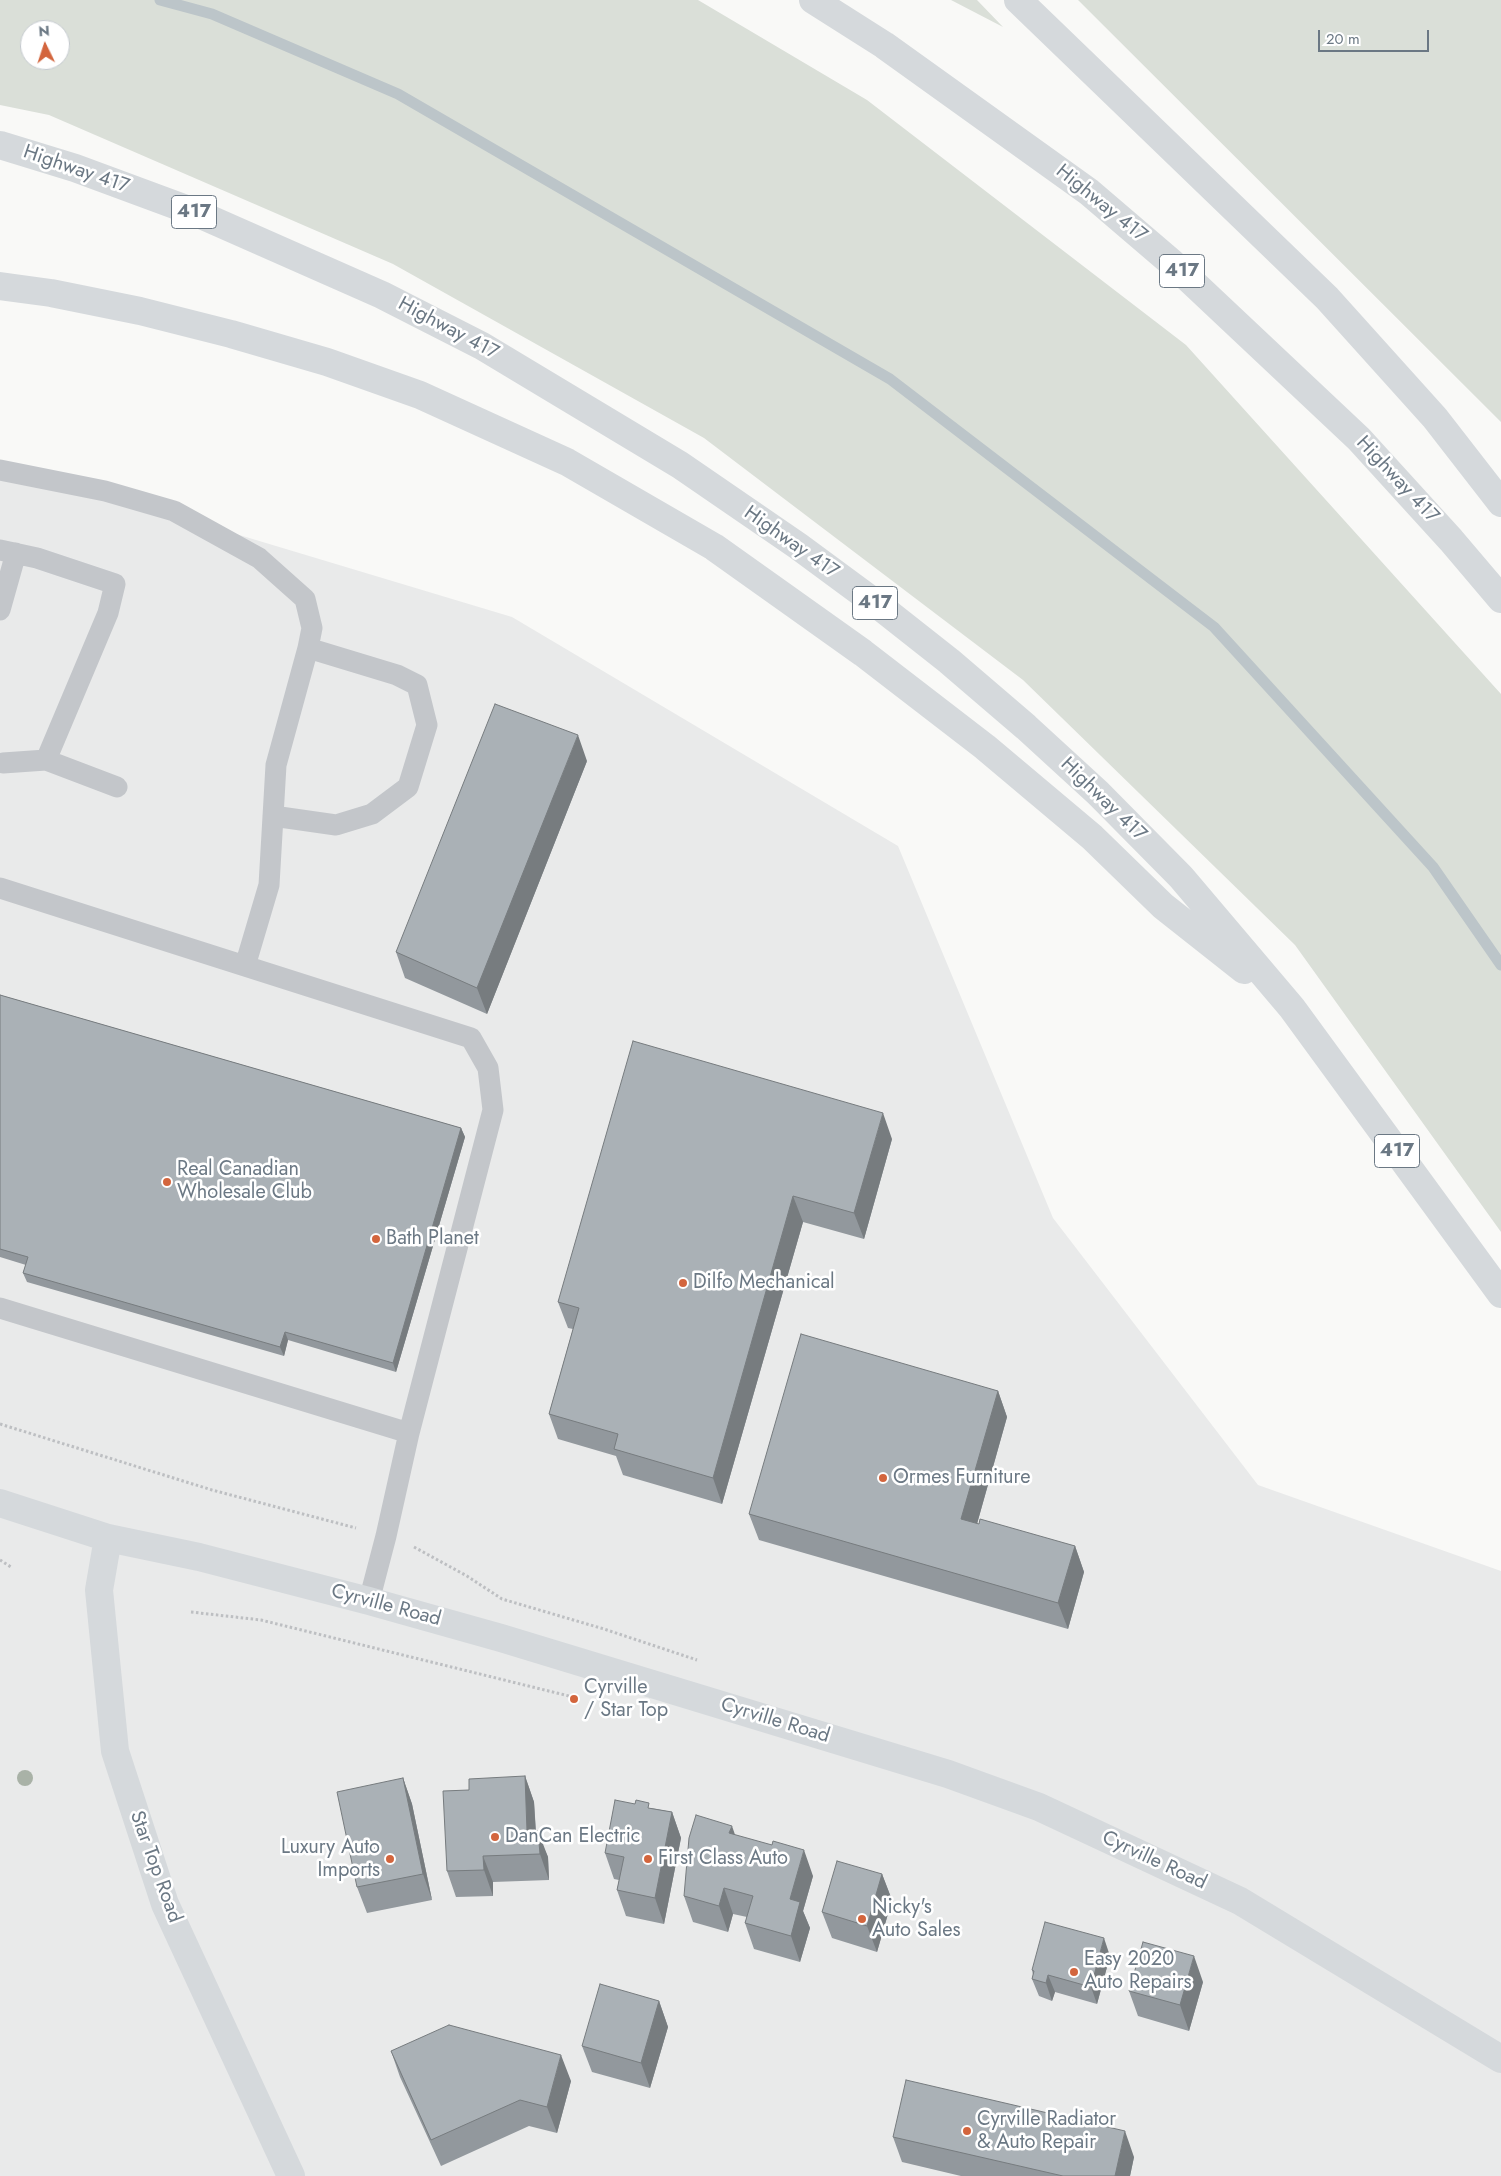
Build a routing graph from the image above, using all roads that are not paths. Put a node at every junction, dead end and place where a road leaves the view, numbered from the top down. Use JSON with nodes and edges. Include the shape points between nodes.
{"nodes":[{"id":1,"x":813,"y":0,"type":"edge"},
{"id":2,"x":1018,"y":0,"type":"edge"},
{"id":3,"x":0,"y":145,"type":"edge"},
{"id":4,"x":0,"y":286,"type":"edge"},
{"id":5,"x":0,"y":470,"type":"edge"},
{"id":6,"x":1501,"y":503,"type":"edge"},
{"id":7,"x":8,"y":551,"type":"edge"},
{"id":8,"x":1501,"y":599,"type":"edge"},
{"id":9,"x":0,"y":610,"type":"edge"},
{"id":10,"x":308,"y":648,"type":"junction"},
{"id":11,"x":46,"y":760,"type":"junction"},
{"id":12,"x":1,"y":765,"type":"edge"},
{"id":13,"x":117,"y":786,"type":"dead end"},
{"id":14,"x":273,"y":816,"type":"junction"},
{"id":15,"x":0,"y":888,"type":"edge"},
{"id":16,"x":245,"y":966,"type":"junction"},
{"id":17,"x":1292,"y":1008,"type":"junction"},
{"id":18,"x":1501,"y":1294,"type":"edge"},
{"id":19,"x":0,"y":1308,"type":"edge"},
{"id":20,"x":409,"y":1433,"type":"junction"},
{"id":21,"x":0,"y":1503,"type":"edge"},
{"id":22,"x":108,"y":1538,"type":"junction"},
{"id":23,"x":369,"y":1601,"type":"junction"},
{"id":24,"x":1501,"y":2059,"type":"edge"},
{"id":25,"x":291,"y":2176,"type":"edge"}],
"edges":[{"from":1,"to":8,"type":"main road","name":"Highway 417","number":"417","via":[[884,45],[1074,180],[1172,263],[1359,439]]},
{"from":2,"to":6,"type":"main road","via":[[1327,298],[1436,418]]},
{"from":3,"to":17,"type":"main road","name":"Highway 417","number":"417","via":[[75,168],[194,212],[382,295],[482,346],[680,466],[878,605],[1026,727],[1098,793],[1181,877]]},
{"from":4,"to":17,"type":"main road","via":[[140,311],[328,362],[420,395],[567,462],[714,547],[914,692],[1092,837],[1163,906]]},
{"from":5,"to":10,"type":"lane","via":[[105,491],[174,512],[259,558],[305,599],[312,628]]},
{"from":7,"to":9,"type":"lane"},
{"from":7,"to":11,"type":"lane","via":[[115,584],[108,613]]},
{"from":10,"to":14,"type":"lane","via":[[276,766]]},
{"from":10,"to":14,"type":"lane","via":[[397,675],[417,685],[427,725],[408,787],[372,814],[336,826]]},
{"from":11,"to":12,"type":"lane"},
{"from":11,"to":13,"type":"lane"},
{"from":14,"to":16,"type":"lane","via":[[269,885]]},
{"from":15,"to":16,"type":"lane"},
{"from":16,"to":20,"type":"lane","via":[[471,1038],[488,1068],[492,1110]]},
{"from":17,"to":18,"type":"main road","name":"Highway 417","number":"417"},
{"from":19,"to":20,"type":"lane"},
{"from":20,"to":23,"type":"lane"},
{"from":21,"to":22,"type":"main road","name":"Cyrville Road"},
{"from":22,"to":23,"type":"main road","name":"Cyrville Road","via":[[199,1557]]},
{"from":22,"to":25,"type":"main road","name":"Star Top Road","via":[[99,1590],[115,1751],[165,1904]]},
{"from":23,"to":24,"type":"main road","name":"Cyrville Road","via":[[735,1708],[948,1774],[1039,1807],[1240,1901]]}]}
